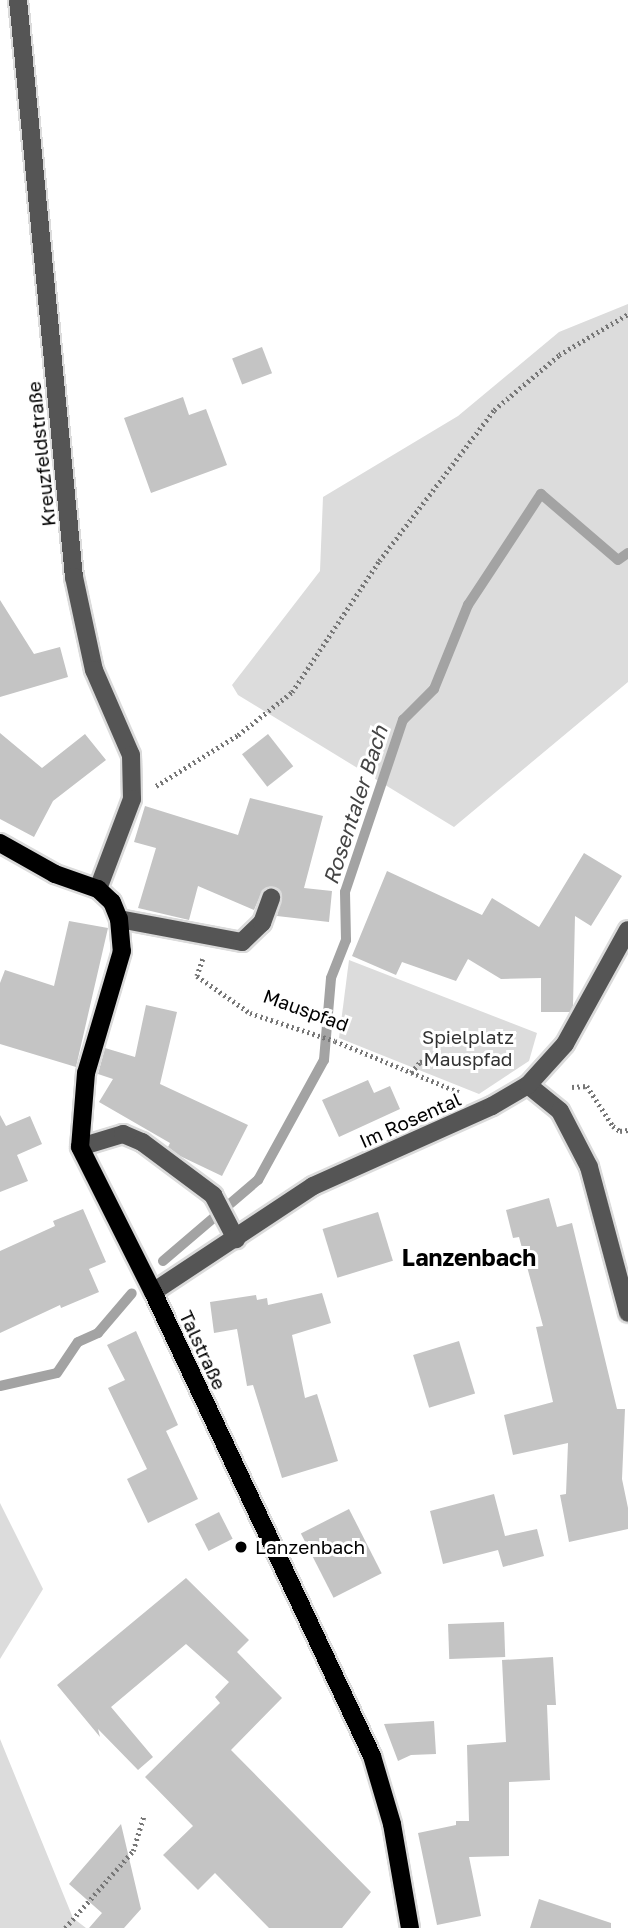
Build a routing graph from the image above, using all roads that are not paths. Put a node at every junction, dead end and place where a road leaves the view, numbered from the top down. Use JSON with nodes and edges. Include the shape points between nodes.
{"nodes":[{"id":1,"x":18,"y":0,"type":"edge"},
{"id":2,"x":0,"y":843,"type":"edge"},
{"id":3,"x":98,"y":889,"type":"junction"},
{"id":4,"x":271,"y":898,"type":"dead end"},
{"id":5,"x":119,"y":919,"type":"junction"},
{"id":6,"x":628,"y":930,"type":"edge"},
{"id":7,"x":528,"y":1085,"type":"junction"},
{"id":8,"x":80,"y":1147,"type":"junction"},
{"id":9,"x":236,"y":1239,"type":"junction"},
{"id":10,"x":153,"y":1292,"type":"junction"},
{"id":11,"x":628,"y":1313,"type":"edge"},
{"id":12,"x":410,"y":1928,"type":"edge"}],
"edges":[{"from":1,"to":3,"type":"street","name":"Kreuzfeldstraße","via":[[75,577],[94,670],[131,755],[132,799]]},
{"from":2,"to":3,"type":"main road","via":[[55,874]]},
{"from":3,"to":5,"type":"main road","via":[[112,902]]},
{"from":4,"to":5,"type":"street","via":[[262,923],[242,942]]},
{"from":5,"to":8,"type":"main road","via":[[122,951],[86,1073]]},
{"from":6,"to":7,"type":"street","name":"Im Rosental","via":[[565,1044]]},
{"from":7,"to":9,"type":"street","name":"Im Rosental","via":[[492,1106],[313,1186]]},
{"from":7,"to":11,"type":"street","via":[[560,1111],[589,1167]]},
{"from":8,"to":9,"type":"street","via":[[122,1134],[142,1142],[213,1195]]},
{"from":8,"to":10,"type":"main road","name":"Talstraße"},
{"from":9,"to":10,"type":"street","name":"Im Rosental"},
{"from":10,"to":12,"type":"main road","name":"Talstraße","via":[[373,1756],[392,1824]]}]}
